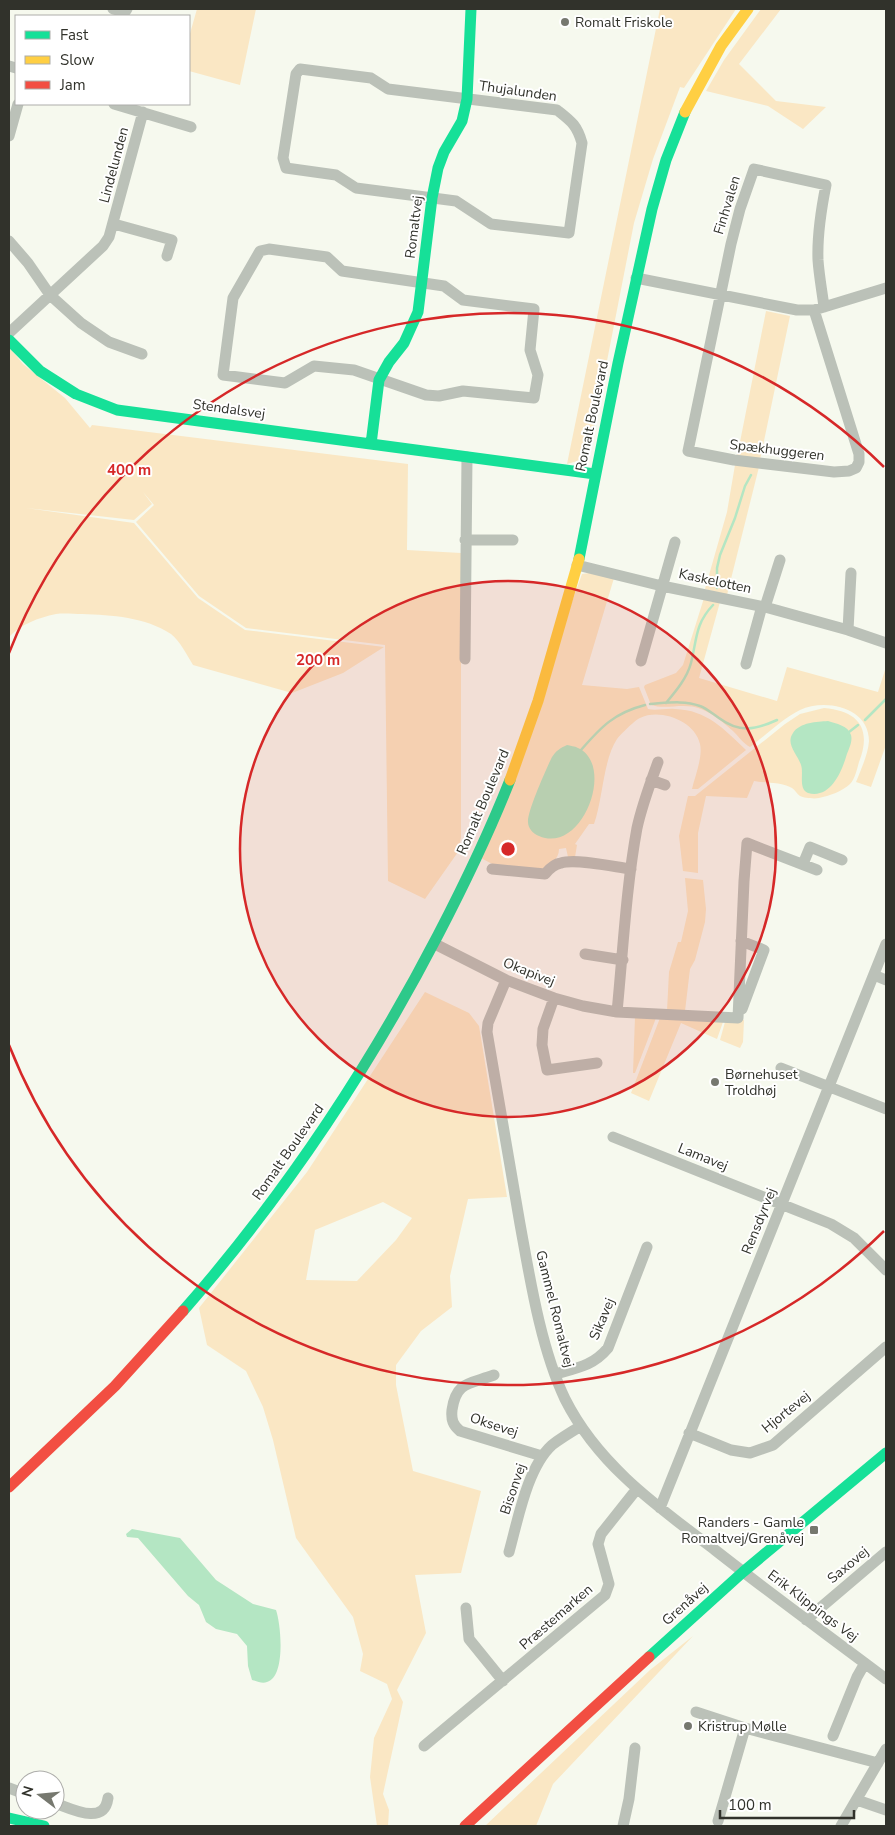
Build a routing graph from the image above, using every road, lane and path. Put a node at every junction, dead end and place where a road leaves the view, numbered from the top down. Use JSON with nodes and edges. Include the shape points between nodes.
{"nodes":[{"id":1,"x":113,"y":9,"type":"edge"},
{"id":2,"x":126,"y":9,"type":"edge"},
{"id":3,"x":471,"y":9,"type":"edge"},
{"id":4,"x":748,"y":9,"type":"edge"},
{"id":5,"x":467,"y":99,"type":"junction"},
{"id":6,"x":18,"y":105,"type":"edge"},
{"id":7,"x":118,"y":105,"type":"edge"},
{"id":8,"x":143,"y":112,"type":"junction"},
{"id":9,"x":191,"y":127,"type":"dead end"},
{"id":10,"x":9,"y":136,"type":"edge"},
{"id":11,"x":432,"y":198,"type":"junction"},
{"id":12,"x":114,"y":224,"type":"junction"},
{"id":13,"x":9,"y":242,"type":"edge"},
{"id":14,"x":167,"y":256,"type":"dead end"},
{"id":15,"x":636,"y":278,"type":"junction"},
{"id":16,"x":422,"y":282,"type":"junction"},
{"id":17,"x":886,"y":288,"type":"edge"},
{"id":18,"x":50,"y":295,"type":"junction"},
{"id":19,"x":721,"y":296,"type":"junction"},
{"id":20,"x":819,"y":309,"type":"junction"},
{"id":21,"x":9,"y":332,"type":"edge"},
{"id":22,"x":9,"y":340,"type":"edge"},
{"id":23,"x":142,"y":354,"type":"dead end"},
{"id":24,"x":379,"y":380,"type":"junction"},
{"id":25,"x":371,"y":444,"type":"junction"},
{"id":26,"x":467,"y":457,"type":"junction"},
{"id":27,"x":595,"y":474,"type":"junction"},
{"id":28,"x":465,"y":540,"type":"junction"},
{"id":29,"x":513,"y":540,"type":"dead end"},
{"id":30,"x":675,"y":542,"type":"dead end"},
{"id":31,"x":780,"y":560,"type":"dead end"},
{"id":32,"x":578,"y":565,"type":"junction"},
{"id":33,"x":851,"y":574,"type":"dead end"},
{"id":34,"x":662,"y":586,"type":"junction"},
{"id":35,"x":764,"y":607,"type":"junction"},
{"id":36,"x":848,"y":630,"type":"junction"},
{"id":37,"x":886,"y":643,"type":"edge"},
{"id":38,"x":465,"y":659,"type":"dead end"},
{"id":39,"x":641,"y":661,"type":"dead end"},
{"id":40,"x":746,"y":664,"type":"dead end"},
{"id":41,"x":658,"y":762,"type":"dead end"},
{"id":42,"x":651,"y":780,"type":"junction"},
{"id":43,"x":665,"y":785,"type":"dead end"},
{"id":44,"x":842,"y":860,"type":"dead end"},
{"id":45,"x":803,"y":864,"type":"junction"},
{"id":46,"x":492,"y":869,"type":"dead end"},
{"id":47,"x":631,"y":870,"type":"junction"},
{"id":48,"x":817,"y":870,"type":"dead end"},
{"id":49,"x":741,"y":942,"type":"junction"},
{"id":50,"x":435,"y":944,"type":"junction"},
{"id":51,"x":886,"y":944,"type":"edge"},
{"id":52,"x":584,"y":954,"type":"dead end"},
{"id":53,"x":622,"y":960,"type":"junction"},
{"id":54,"x":874,"y":975,"type":"junction"},
{"id":55,"x":506,"y":980,"type":"junction"},
{"id":56,"x":886,"y":980,"type":"edge"},
{"id":57,"x":554,"y":998,"type":"junction"},
{"id":58,"x":617,"y":1012,"type":"junction"},
{"id":59,"x":738,"y":1018,"type":"junction"},
{"id":60,"x":597,"y":1062,"type":"dead end"},
{"id":61,"x":782,"y":1068,"type":"dead end"},
{"id":62,"x":828,"y":1087,"type":"junction"},
{"id":63,"x":886,"y":1110,"type":"edge"},
{"id":64,"x":612,"y":1137,"type":"dead end"},
{"id":65,"x":782,"y":1205,"type":"junction"},
{"id":66,"x":647,"y":1247,"type":"dead end"},
{"id":67,"x":886,"y":1270,"type":"edge"},
{"id":68,"x":886,"y":1347,"type":"edge"},
{"id":69,"x":555,"y":1374,"type":"junction"},
{"id":70,"x":494,"y":1375,"type":"dead end"},
{"id":71,"x":581,"y":1426,"type":"junction"},
{"id":72,"x":689,"y":1434,"type":"junction"},
{"id":73,"x":886,"y":1453,"type":"edge"},
{"id":74,"x":542,"y":1456,"type":"junction"},
{"id":75,"x":9,"y":1487,"type":"edge"},
{"id":76,"x":636,"y":1490,"type":"junction"},
{"id":77,"x":660,"y":1508,"type":"junction"},
{"id":78,"x":509,"y":1552,"type":"dead end"},
{"id":79,"x":886,"y":1552,"type":"edge"},
{"id":80,"x":743,"y":1572,"type":"junction"},
{"id":81,"x":466,"y":1608,"type":"dead end"},
{"id":82,"x":806,"y":1620,"type":"junction"},
{"id":83,"x":866,"y":1663,"type":"junction"},
{"id":84,"x":886,"y":1679,"type":"edge"},
{"id":85,"x":503,"y":1681,"type":"junction"},
{"id":86,"x":696,"y":1712,"type":"dead end"},
{"id":87,"x":745,"y":1728,"type":"junction"},
{"id":88,"x":833,"y":1736,"type":"dead end"},
{"id":89,"x":424,"y":1746,"type":"dead end"},
{"id":90,"x":635,"y":1748,"type":"dead end"},
{"id":91,"x":886,"y":1749,"type":"edge"},
{"id":92,"x":878,"y":1763,"type":"junction"},
{"id":93,"x":510,"y":1785,"type":"junction"},
{"id":94,"x":108,"y":1798,"type":"dead end"},
{"id":95,"x":857,"y":1800,"type":"junction"},
{"id":96,"x":65,"y":1806,"type":"edge"},
{"id":97,"x":886,"y":1810,"type":"edge"},
{"id":98,"x":9,"y":1818,"type":"edge"},
{"id":99,"x":718,"y":1822,"type":"dead end"},
{"id":100,"x":44,"y":1826,"type":"edge"},
{"id":101,"x":465,"y":1826,"type":"edge"},
{"id":102,"x":474,"y":1826,"type":"edge"},
{"id":103,"x":622,"y":1826,"type":"edge"},
{"id":104,"x":841,"y":1826,"type":"edge"}],
"edges":[{"from":1,"to":2,"type":"street","via":[[125,12]]},
{"from":3,"to":5,"type":"street","name":"Romaltvej"},
{"from":4,"to":15,"type":"street","name":"Romalt Boulevard","via":[[716,55],[681,122],[660,177]]},
{"from":5,"to":11,"type":"street","name":"Romaltvej","via":[[462,120],[438,168]]},
{"from":5,"to":11,"type":"street","name":"Thujalunden","via":[[557,110],[572,121],[582,143],[569,233],[491,224],[456,201]]},
{"from":5,"to":11,"type":"street","via":[[388,88],[371,78],[300,69],[296,74],[283,158],[286,168],[336,175],[356,188]]},
{"from":6,"to":10,"type":"street"},
{"from":7,"to":8,"type":"street","name":"Lindelunden"},
{"from":8,"to":9,"type":"street","name":"Lindelunden"},
{"from":8,"to":12,"type":"street","name":"Lindelunden"},
{"from":11,"to":16,"type":"street","name":"Romaltvej"},
{"from":12,"to":14,"type":"street","name":"Lindelunden","via":[[172,240]]},
{"from":12,"to":18,"type":"street","name":"Lindelunden","via":[[103,246]]},
{"from":13,"to":18,"type":"street"},
{"from":15,"to":19,"type":"street"},
{"from":15,"to":27,"type":"street","name":"Romalt Boulevard"},
{"from":16,"to":24,"type":"street","name":"Romaltvej","via":[[412,328]]},
{"from":16,"to":24,"type":"street","via":[[444,286],[463,300],[534,309],[530,350],[538,375],[534,398],[463,391],[426,395]]},
{"from":16,"to":24,"type":"street","via":[[342,271],[327,257],[270,249],[260,251],[233,298],[223,375],[285,383],[314,366],[354,370]]},
{"from":17,"to":20,"type":"street"},
{"from":18,"to":21,"type":"street","name":"Lindelunden"},
{"from":18,"to":23,"type":"street","via":[[81,323],[109,342]]},
{"from":19,"to":20,"type":"street","via":[[796,310]]},
{"from":19,"to":20,"type":"street","name":"Finhvalen","via":[[740,209],[754,169],[826,185],[818,241]]},
{"from":19,"to":20,"type":"street","name":"Spækhuggeren","via":[[688,451],[734,460],[849,471],[856,468],[859,454]]},
{"from":22,"to":25,"type":"street","name":"Stendalsvej","via":[[40,371],[76,394],[117,410]]},
{"from":24,"to":25,"type":"street","name":"Romaltvej"},
{"from":25,"to":26,"type":"street","name":"Stendalsvej"},
{"from":26,"to":27,"type":"street","name":"Stendalsvej"},
{"from":26,"to":28,"type":"street"},
{"from":27,"to":32,"type":"street","name":"Romalt Boulevard"},
{"from":28,"to":29,"type":"street"},
{"from":28,"to":38,"type":"street"},
{"from":30,"to":34,"type":"street","name":"Kaskelotten"},
{"from":31,"to":35,"type":"street","name":"Kaskelotten"},
{"from":32,"to":34,"type":"street","name":"Kaskelotten"},
{"from":32,"to":50,"type":"street","name":"Romalt Boulevard","via":[[521,749],[491,826]]},
{"from":33,"to":36,"type":"street"},
{"from":34,"to":35,"type":"street","name":"Kaskelotten"},
{"from":34,"to":39,"type":"street","name":"Kaskelotten"},
{"from":35,"to":36,"type":"street","name":"Kaskelotten"},
{"from":35,"to":40,"type":"street","name":"Kaskelotten"},
{"from":36,"to":37,"type":"street","name":"Kaskelotten"},
{"from":41,"to":42,"type":"street"},
{"from":42,"to":43,"type":"street"},
{"from":42,"to":47,"type":"street","via":[[637,828]]},
{"from":44,"to":45,"type":"street","via":[[810,847]]},
{"from":45,"to":48,"type":"street"},
{"from":45,"to":49,"type":"street","via":[[747,843]]},
{"from":46,"to":47,"type":"street","via":[[545,874],[561,862],[572,862]]},
{"from":47,"to":53,"type":"street"},
{"from":49,"to":59,"type":"street"},
{"from":49,"to":59,"type":"street","via":[[764,950]]},
{"from":50,"to":55,"type":"street","name":"Okapivej"},
{"from":50,"to":75,"type":"street","name":"Romalt Boulevard","via":[[382,1039],[318,1138],[256,1222],[148,1351]]},
{"from":51,"to":54,"type":"street","name":"Rensdyrvej"},
{"from":52,"to":53,"type":"street"},
{"from":53,"to":58,"type":"street"},
{"from":54,"to":56,"type":"street"},
{"from":54,"to":62,"type":"street","name":"Rensdyrvej"},
{"from":55,"to":57,"type":"street","name":"Okapivej"},
{"from":55,"to":69,"type":"street","name":"Gammel Romaltvej","via":[[487,1032],[528,1271]]},
{"from":57,"to":58,"type":"street","name":"Okapivej"},
{"from":57,"to":60,"type":"street","via":[[543,1029],[542,1045],[547,1070]]},
{"from":58,"to":59,"type":"street","name":"Okapivej"},
{"from":61,"to":62,"type":"street"},
{"from":62,"to":63,"type":"street"},
{"from":62,"to":65,"type":"street","name":"Rensdyrvej"},
{"from":64,"to":65,"type":"street","name":"Lamavej"},
{"from":65,"to":67,"type":"street","name":"Lamavej","via":[[831,1224],[854,1238]]},
{"from":65,"to":72,"type":"street","name":"Rensdyrvej"},
{"from":66,"to":69,"type":"street","name":"Sikavej","via":[[608,1348],[589,1364]]},
{"from":68,"to":72,"type":"street","name":"Hjortevej","via":[[773,1445],[750,1453]]},
{"from":69,"to":71,"type":"street","name":"Gammel Romaltvej"},
{"from":70,"to":74,"type":"street","name":"Oksevej","via":[[457,1390],[451,1418],[454,1426],[460,1431]]},
{"from":71,"to":74,"type":"street","name":"Bisonvej"},
{"from":71,"to":76,"type":"street","name":"Gammel Romaltvej","via":[[606,1459]]},
{"from":72,"to":77,"type":"street","name":"Rensdyrvej"},
{"from":73,"to":80,"type":"street","name":"Grenåvej"},
{"from":74,"to":78,"type":"street","name":"Bisonvej","via":[[531,1476]]},
{"from":76,"to":77,"type":"street","name":"Gammel Romaltvej"},
{"from":76,"to":85,"type":"street","name":"Præstemarken","via":[[601,1534],[598,1544],[609,1584],[605,1595]]},
{"from":77,"to":80,"type":"street","name":"Gammel Romaltvej"},
{"from":79,"to":82,"type":"street","name":"Saxovej"},
{"from":80,"to":82,"type":"street","name":"Erik Klippings Vej"},
{"from":80,"to":93,"type":"street","name":"Grenåvej"},
{"from":81,"to":85,"type":"street","via":[[469,1638]]},
{"from":82,"to":83,"type":"street","name":"Erik Klippings Vej"},
{"from":83,"to":84,"type":"street","name":"Erik Klippings Vej"},
{"from":83,"to":88,"type":"street","via":[[856,1677]]},
{"from":85,"to":89,"type":"street","name":"Præstemarken"},
{"from":86,"to":87,"type":"street"},
{"from":87,"to":92,"type":"street"},
{"from":87,"to":99,"type":"street"},
{"from":90,"to":103,"type":"street"},
{"from":91,"to":92,"type":"street"},
{"from":92,"to":95,"type":"street"},
{"from":93,"to":101,"type":"street","name":"Grenåvej"},
{"from":93,"to":102,"type":"street","name":"Grenåvej"},
{"from":94,"to":96,"type":"street","via":[[104,1810],[98,1813],[88,1814]]},
{"from":95,"to":97,"type":"street"},
{"from":95,"to":104,"type":"street"},
{"from":98,"to":100,"type":"street"}]}
